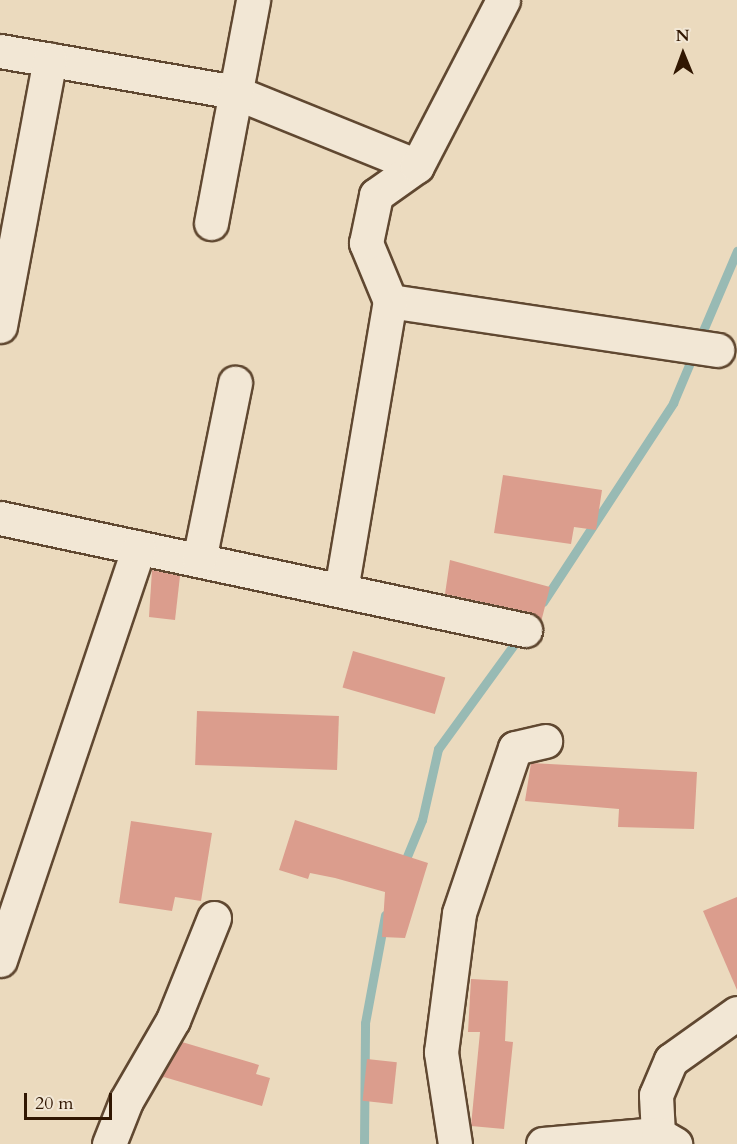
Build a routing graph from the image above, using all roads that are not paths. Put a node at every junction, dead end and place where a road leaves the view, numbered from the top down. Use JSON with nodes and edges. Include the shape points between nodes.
{"nodes":[{"id":1,"x":253,"y":0,"type":"edge"},
{"id":2,"x":503,"y":0,"type":"edge"},
{"id":3,"x":0,"y":51,"type":"edge"},
{"id":4,"x":50,"y":60,"type":"junction"},
{"id":5,"x":234,"y":92,"type":"junction"},
{"id":6,"x":417,"y":166,"type":"junction"},
{"id":7,"x":211,"y":223,"type":"dead end"},
{"id":8,"x":390,"y":300,"type":"junction"},
{"id":9,"x":0,"y":326,"type":"edge"},
{"id":10,"x":717,"y":350,"type":"dead end"},
{"id":11,"x":235,"y":383,"type":"dead end"},
{"id":12,"x":0,"y":518,"type":"edge"},
{"id":13,"x":139,"y":548,"type":"junction"},
{"id":14,"x":199,"y":560,"type":"junction"},
{"id":15,"x":341,"y":590,"type":"junction"},
{"id":16,"x":525,"y":630,"type":"dead end"},
{"id":17,"x":545,"y":741,"type":"dead end"},
{"id":18,"x":214,"y":918,"type":"dead end"},
{"id":19,"x":0,"y":960,"type":"edge"},
{"id":20,"x":737,"y":1013,"type":"edge"},
{"id":21,"x":667,"y":1139,"type":"edge"},
{"id":22,"x":109,"y":1144,"type":"edge"},
{"id":23,"x":455,"y":1144,"type":"edge"},
{"id":24,"x":543,"y":1144,"type":"edge"}],
"edges":[{"from":1,"to":5,"type":"street"},
{"from":2,"to":6,"type":"street"},
{"from":3,"to":4,"type":"street"},
{"from":4,"to":5,"type":"street"},
{"from":4,"to":9,"type":"street"},
{"from":5,"to":6,"type":"street"},
{"from":5,"to":7,"type":"street"},
{"from":6,"to":8,"type":"street","via":[[376,195],[366,243]]},
{"from":8,"to":10,"type":"street"},
{"from":8,"to":15,"type":"street"},
{"from":11,"to":14,"type":"street"},
{"from":12,"to":13,"type":"street"},
{"from":13,"to":14,"type":"street"},
{"from":13,"to":19,"type":"street"},
{"from":14,"to":15,"type":"street"},
{"from":15,"to":16,"type":"street"},
{"from":17,"to":23,"type":"street","via":[[515,748],[459,913],[441,1052]]},
{"from":18,"to":22,"type":"street","via":[[173,1020],[126,1101]]},
{"from":20,"to":21,"type":"street","via":[[671,1060],[656,1095]]},
{"from":21,"to":24,"type":"street"}]}
